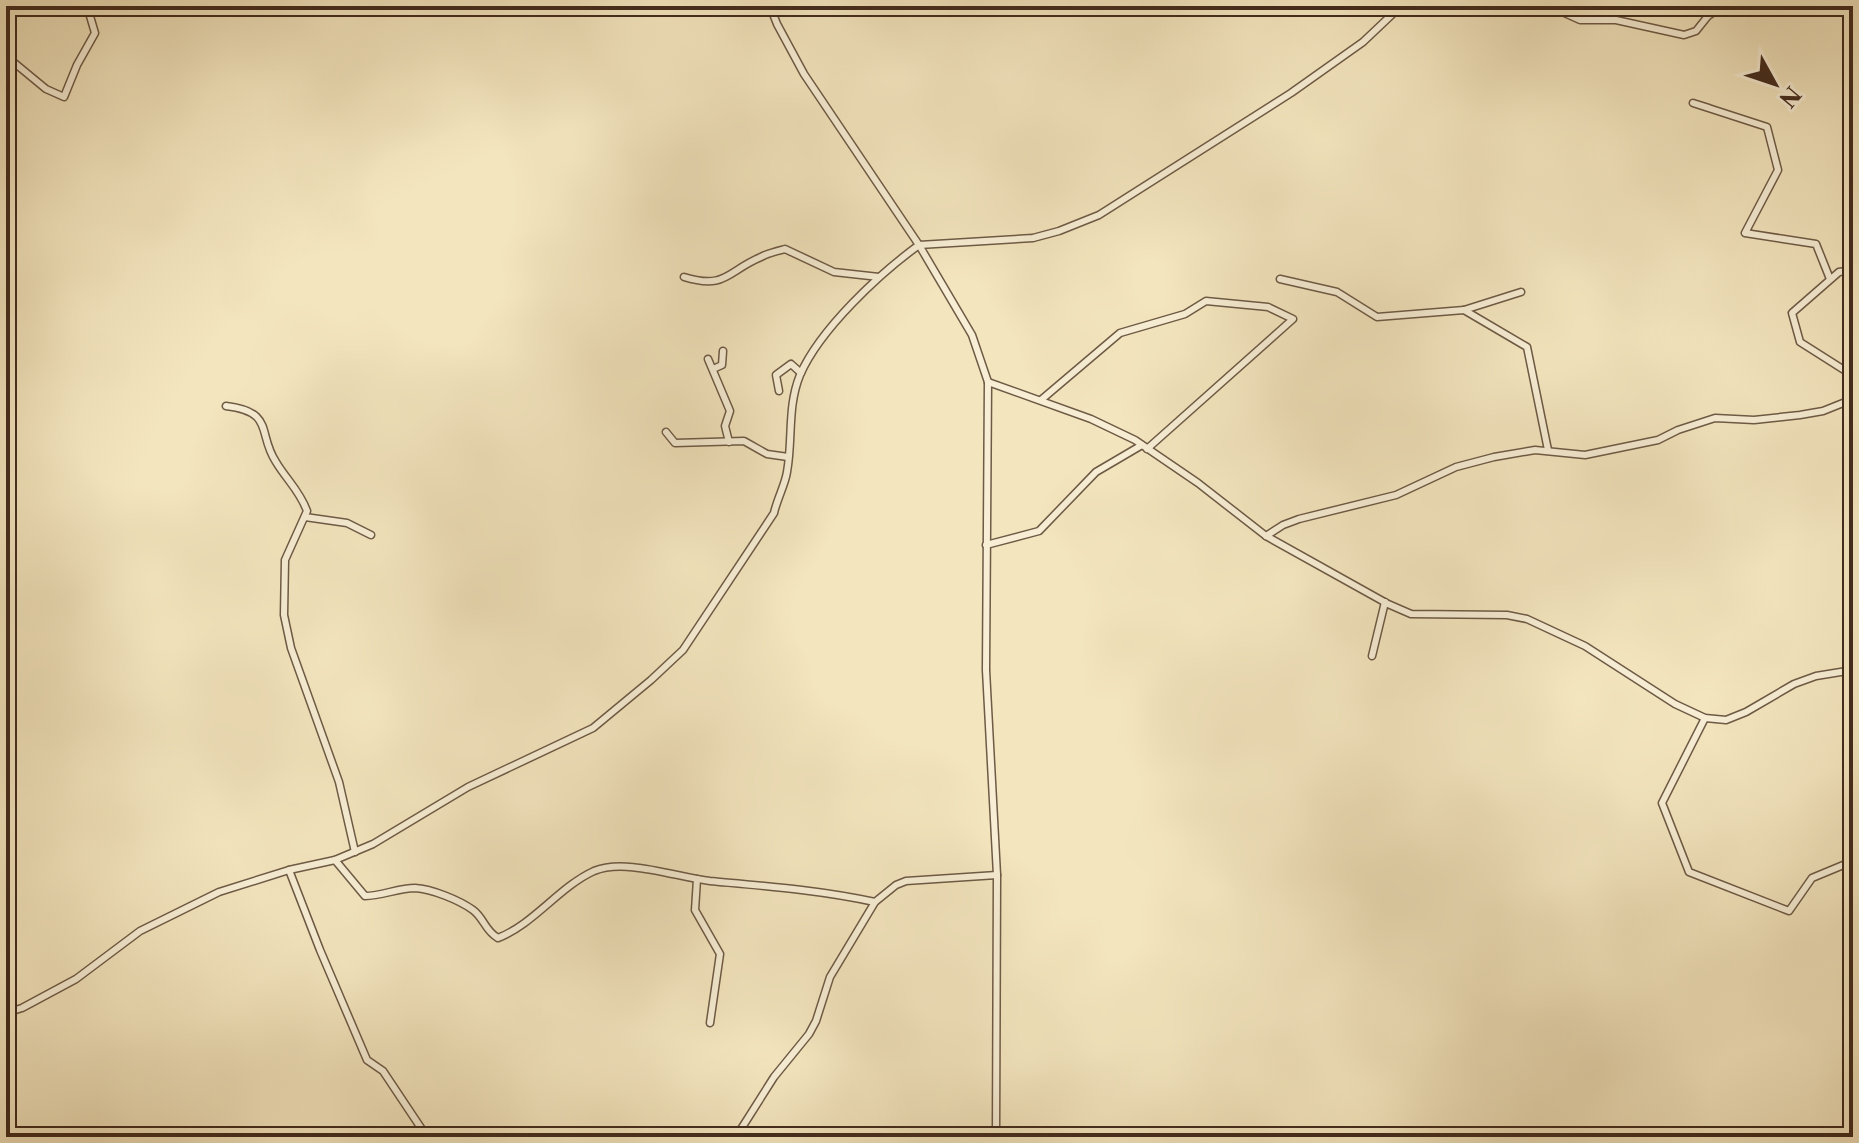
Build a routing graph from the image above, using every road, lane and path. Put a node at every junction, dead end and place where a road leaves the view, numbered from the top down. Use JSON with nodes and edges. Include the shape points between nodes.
{"nodes":[{"id":1,"x":87,"y":6,"type":"edge"},
{"id":2,"x":770,"y":6,"type":"edge"},
{"id":3,"x":1401,"y":6,"type":"edge"},
{"id":4,"x":1549,"y":6,"type":"edge"},
{"id":5,"x":1723,"y":6,"type":"edge"},
{"id":6,"x":6,"y":56,"type":"edge"},
{"id":7,"x":1709,"y":108,"type":"dead end"},
{"id":8,"x":919,"y":245,"type":"junction"},
{"id":9,"x":1853,"y":270,"type":"edge"},
{"id":10,"x":684,"y":277,"type":"dead end"},
{"id":11,"x":879,"y":277,"type":"junction"},
{"id":12,"x":1280,"y":279,"type":"dead end"},
{"id":13,"x":1830,"y":279,"type":"junction"},
{"id":14,"x":1521,"y":292,"type":"dead end"},
{"id":15,"x":1464,"y":310,"type":"junction"},
{"id":16,"x":723,"y":351,"type":"dead end"},
{"id":17,"x":708,"y":359,"type":"dead end"},
{"id":18,"x":713,"y":369,"type":"junction"},
{"id":19,"x":801,"y":373,"type":"junction"},
{"id":20,"x":988,"y":382,"type":"junction"},
{"id":21,"x":1853,"y":384,"type":"edge"},
{"id":22,"x":779,"y":391,"type":"dead end"},
{"id":23,"x":1853,"y":399,"type":"edge"},
{"id":24,"x":1041,"y":400,"type":"junction"},
{"id":25,"x":226,"y":406,"type":"dead end"},
{"id":26,"x":666,"y":432,"type":"dead end"},
{"id":27,"x":729,"y":442,"type":"junction"},
{"id":28,"x":1145,"y":447,"type":"junction"},
{"id":29,"x":1548,"y":450,"type":"junction"},
{"id":30,"x":788,"y":457,"type":"junction"},
{"id":31,"x":305,"y":517,"type":"junction"},
{"id":32,"x":371,"y":535,"type":"dead end"},
{"id":33,"x":1266,"y":536,"type":"junction"},
{"id":34,"x":986,"y":545,"type":"junction"},
{"id":35,"x":1385,"y":602,"type":"junction"},
{"id":36,"x":1372,"y":656,"type":"dead end"},
{"id":37,"x":1853,"y":670,"type":"edge"},
{"id":38,"x":1705,"y":718,"type":"junction"},
{"id":39,"x":355,"y":852,"type":"junction"},
{"id":40,"x":335,"y":860,"type":"junction"},
{"id":41,"x":1853,"y":861,"type":"edge"},
{"id":42,"x":289,"y":870,"type":"junction"},
{"id":43,"x":997,"y":875,"type":"junction"},
{"id":44,"x":697,"y":879,"type":"junction"},
{"id":45,"x":875,"y":902,"type":"junction"},
{"id":46,"x":6,"y":1013,"type":"edge"},
{"id":47,"x":710,"y":1023,"type":"dead end"},
{"id":48,"x":427,"y":1137,"type":"edge"},
{"id":49,"x":736,"y":1137,"type":"edge"},
{"id":50,"x":996,"y":1137,"type":"edge"}],
"edges":[{"from":1,"to":6,"type":"street","via":[[95,33],[64,97]]},
{"from":2,"to":8,"type":"street","via":[[804,74]]},
{"from":3,"to":8,"type":"street","via":[[1363,42],[1291,93],[1099,215],[1033,238]]},
{"from":4,"to":5,"type":"street","via":[[1580,20],[1616,20],[1684,35]]},
{"from":7,"to":13,"type":"street","via":[[1693,103],[1767,127],[1778,170],[1745,233],[1816,244]]},
{"from":8,"to":11,"type":"street"},
{"from":8,"to":20,"type":"street","via":[[972,335]]},
{"from":9,"to":13,"type":"street"},
{"from":10,"to":11,"type":"street","via":[[704,283],[731,277],[758,257],[785,249],[834,272]]},
{"from":11,"to":19,"type":"street","via":[[816,346]]},
{"from":12,"to":15,"type":"street","via":[[1337,292],[1377,317]]},
{"from":13,"to":21,"type":"street","via":[[1792,313],[1800,342],[1852,375]]},
{"from":14,"to":15,"type":"street"},
{"from":15,"to":29,"type":"street","via":[[1527,347]]},
{"from":16,"to":18,"type":"street","via":[[722,365]]},
{"from":17,"to":18,"type":"street"},
{"from":18,"to":27,"type":"street","via":[[730,411],[725,426]]},
{"from":19,"to":22,"type":"street","via":[[791,364],[776,375]]},
{"from":19,"to":30,"type":"street","via":[[790,408]]},
{"from":20,"to":24,"type":"street"},
{"from":20,"to":34,"type":"street"},
{"from":23,"to":29,"type":"street","via":[[1800,415],[1715,418],[1658,440],[1585,455]]},
{"from":24,"to":28,"type":"street"},
{"from":24,"to":28,"type":"street","via":[[1120,333],[1185,314],[1206,301],[1268,307],[1293,319]]},
{"from":25,"to":31,"type":"street","via":[[243,408],[261,422],[274,461],[301,496]]},
{"from":26,"to":27,"type":"street","via":[[675,443]]},
{"from":27,"to":30,"type":"street","via":[[744,441],[767,454]]},
{"from":28,"to":33,"type":"street"},
{"from":28,"to":34,"type":"street","via":[[1096,472],[1039,531]]},
{"from":29,"to":33,"type":"street","via":[[1456,467],[1396,495],[1299,519]]},
{"from":30,"to":39,"type":"street","via":[[774,513],[683,650],[651,680],[593,728],[468,787]]},
{"from":31,"to":32,"type":"street","via":[[347,523]]},
{"from":31,"to":39,"type":"street","via":[[285,560],[284,615],[339,782]]},
{"from":33,"to":35,"type":"street"},
{"from":34,"to":43,"type":"street","via":[[986,670]]},
{"from":35,"to":36,"type":"street"},
{"from":35,"to":38,"type":"street","via":[[1411,614],[1527,619],[1585,646]]},
{"from":37,"to":38,"type":"street","via":[[1794,684],[1726,720]]},
{"from":38,"to":41,"type":"street","via":[[1662,803],[1689,872],[1789,911],[1812,878]]},
{"from":39,"to":40,"type":"street"},
{"from":40,"to":42,"type":"street"},
{"from":40,"to":44,"type":"street","via":[[365,896],[415,888],[434,892],[470,908],[498,938],[597,870],[616,866]]},
{"from":42,"to":46,"type":"street","via":[[219,892],[140,931],[76,979]]},
{"from":42,"to":48,"type":"street","via":[[367,1060],[383,1071]]},
{"from":43,"to":45,"type":"street","via":[[906,881]]},
{"from":43,"to":50,"type":"street"},
{"from":44,"to":45,"type":"street","via":[[829,892]]},
{"from":44,"to":47,"type":"street","via":[[695,910],[720,954]]},
{"from":45,"to":49,"type":"street","via":[[830,977],[816,1021]]}]}
